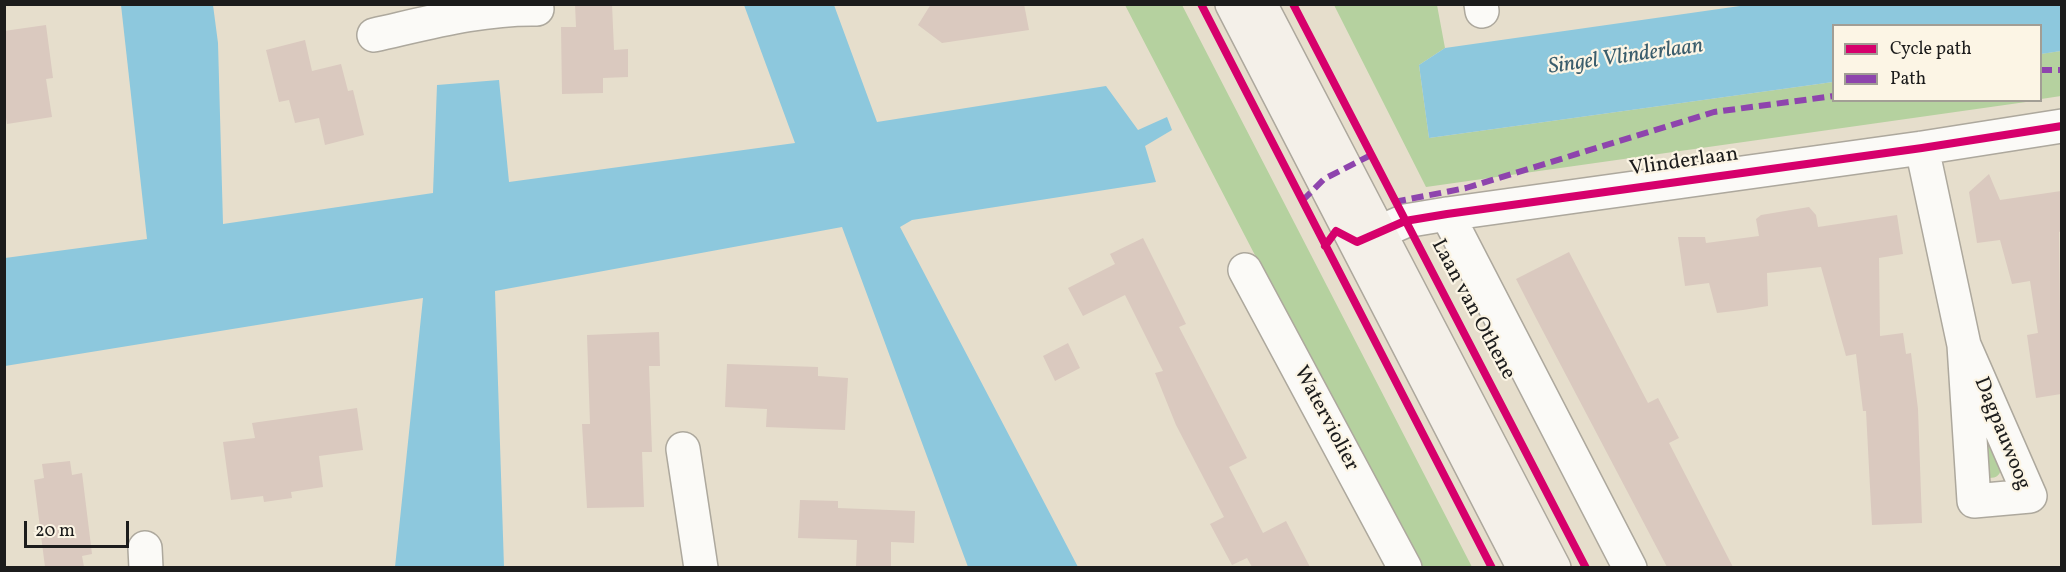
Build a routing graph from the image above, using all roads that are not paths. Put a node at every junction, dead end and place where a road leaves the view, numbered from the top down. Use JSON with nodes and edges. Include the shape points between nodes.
{"nodes":[{"id":1,"x":1232,"y":4,"type":"edge"},
{"id":2,"x":1260,"y":4,"type":"edge"},
{"id":3,"x":537,"y":9,"type":"dead end"},
{"id":4,"x":463,"y":10,"type":"edge"},
{"id":5,"x":374,"y":35,"type":"dead end"},
{"id":6,"x":2061,"y":126,"type":"edge"},
{"id":7,"x":1923,"y":148,"type":"junction"},
{"id":8,"x":1447,"y":214,"type":"junction"},
{"id":9,"x":1368,"y":237,"type":"junction"},
{"id":10,"x":1245,"y":270,"type":"dead end"},
{"id":11,"x":1964,"y":345,"type":"dead end"},
{"id":12,"x":683,"y":449,"type":"dead end"},
{"id":13,"x":701,"y":567,"type":"edge"},
{"id":14,"x":1405,"y":567,"type":"edge"},
{"id":15,"x":1524,"y":567,"type":"edge"},
{"id":16,"x":1554,"y":567,"type":"edge"},
{"id":17,"x":1630,"y":567,"type":"edge"}],
"edges":[{"from":1,"to":9,"type":"street"},
{"from":2,"to":9,"type":"street"},
{"from":3,"to":4,"type":"street"},
{"from":4,"to":5,"type":"street"},
{"from":6,"to":7,"type":"street","name":"Vlinderlaan"},
{"from":7,"to":8,"type":"street","name":"Vlinderlaan"},
{"from":7,"to":11,"type":"street"},
{"from":8,"to":9,"type":"street","name":"Vlinderlaan","via":[[1405,221]]},
{"from":8,"to":17,"type":"street","name":"Laan van Othene"},
{"from":9,"to":15,"type":"street"},
{"from":9,"to":16,"type":"street"},
{"from":10,"to":14,"type":"street","name":"Waterviolier"},
{"from":12,"to":13,"type":"street"}]}
